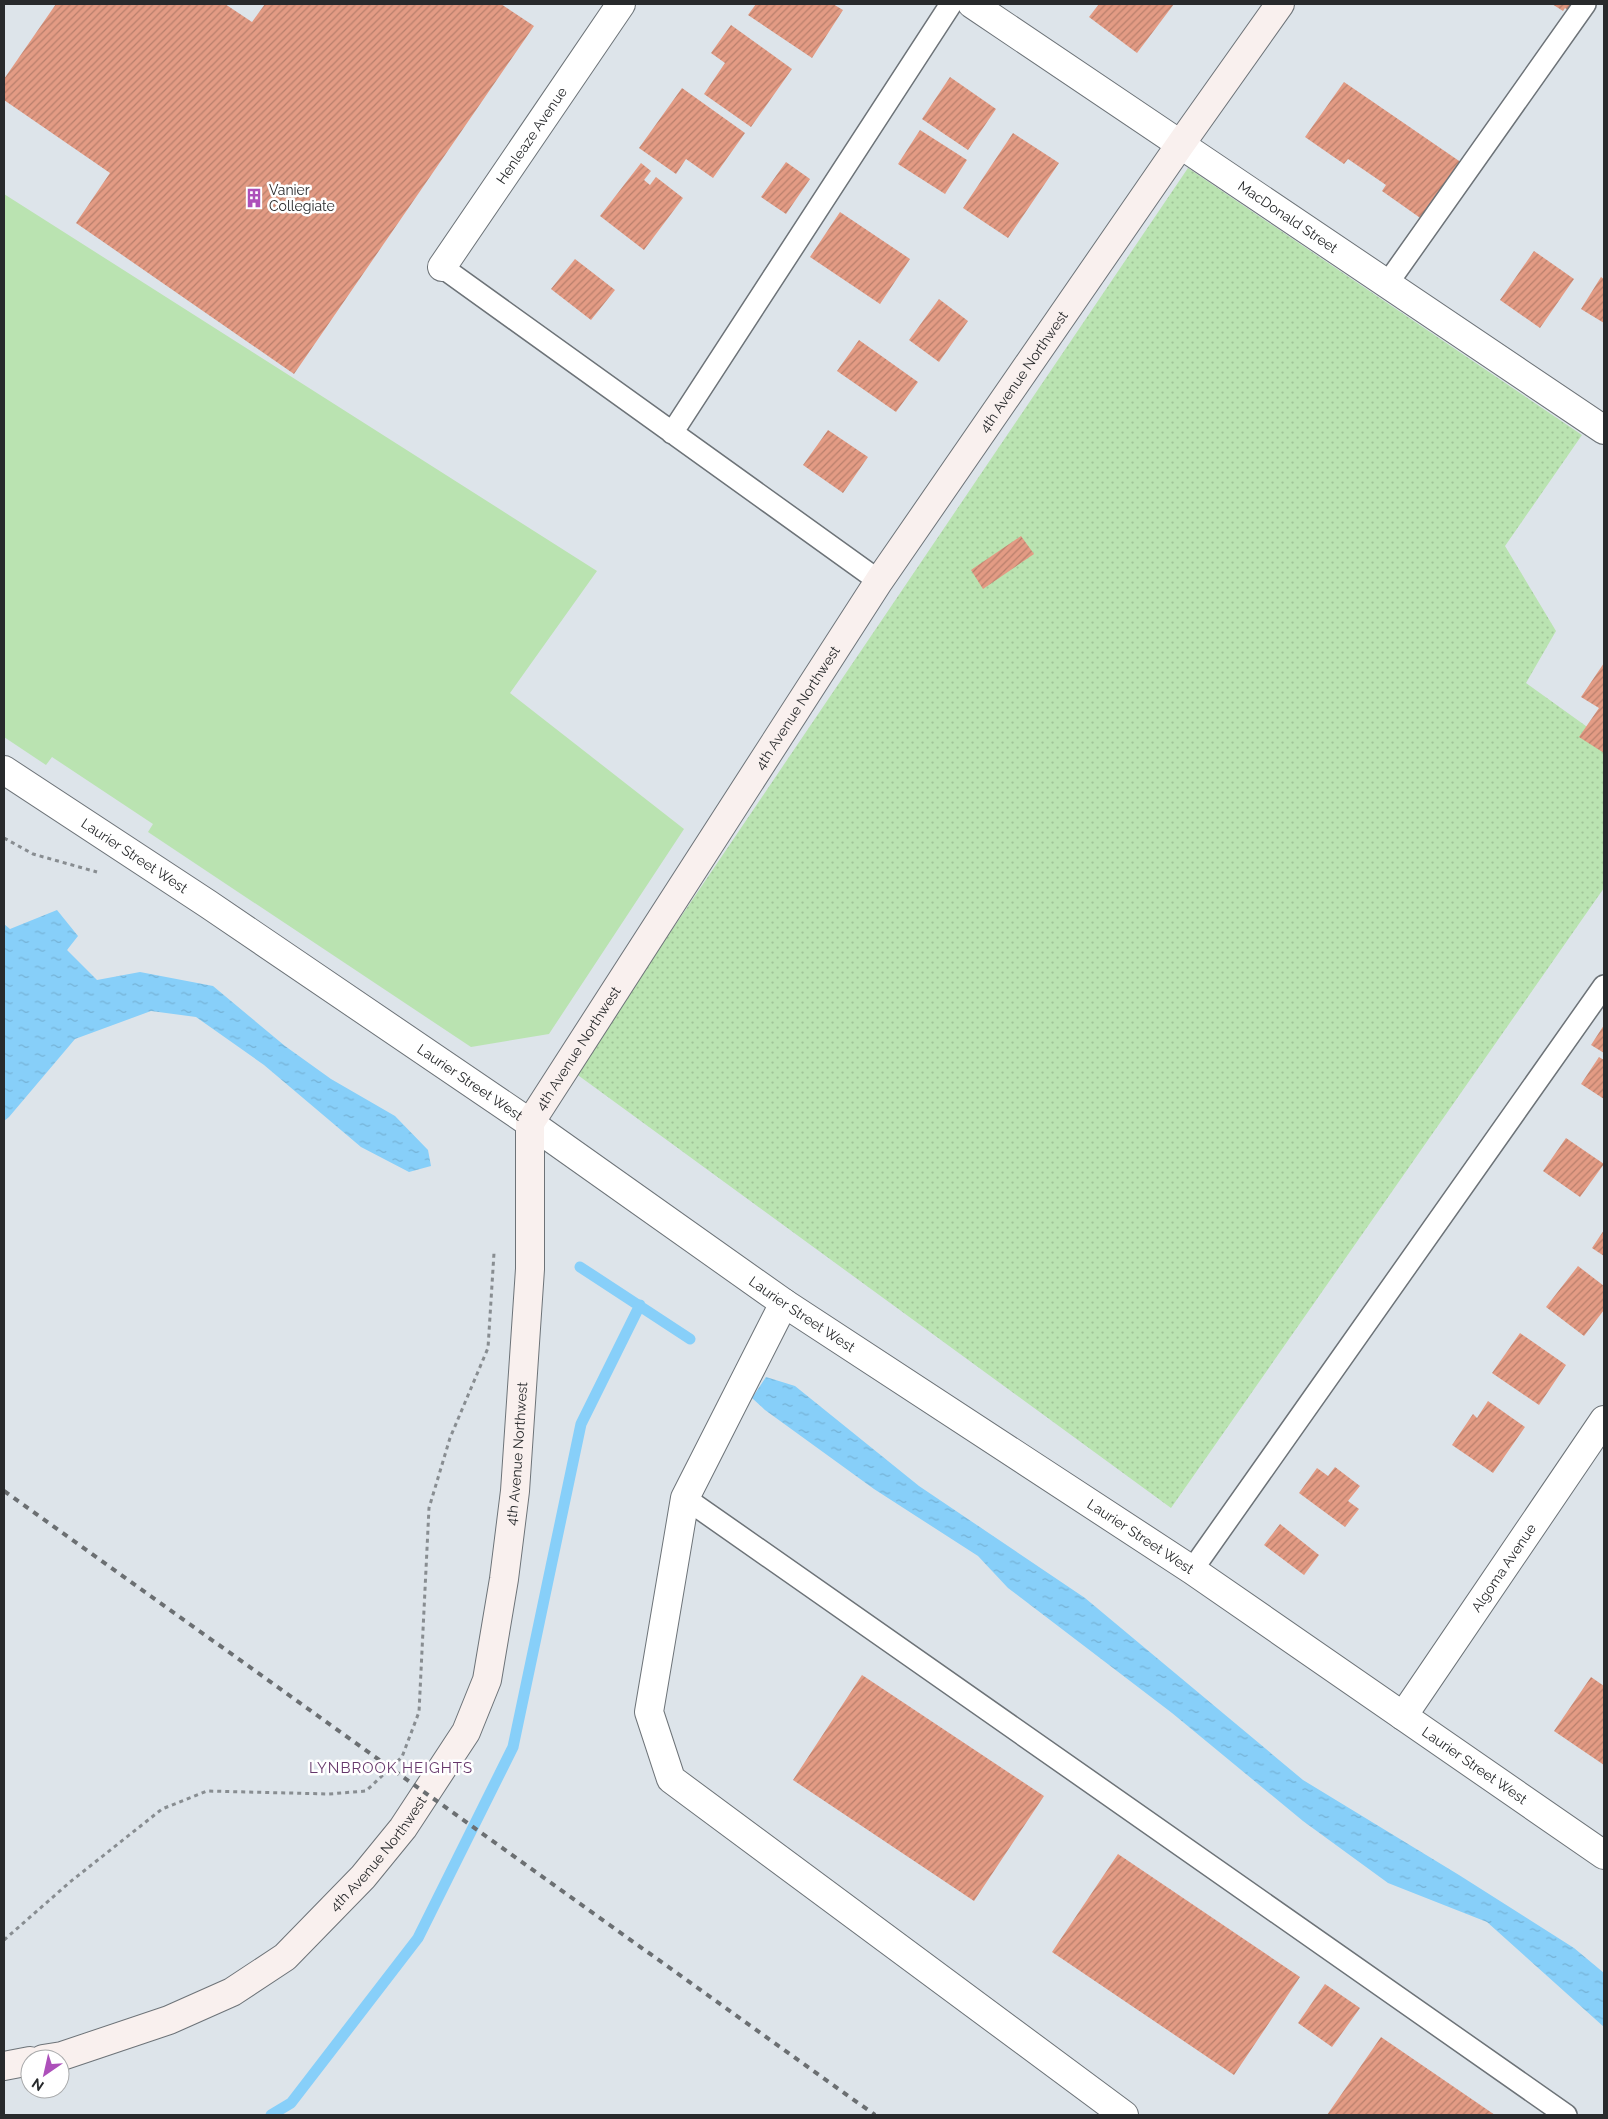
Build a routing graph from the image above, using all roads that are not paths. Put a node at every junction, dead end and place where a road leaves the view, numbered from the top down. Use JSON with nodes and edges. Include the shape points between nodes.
{"nodes":[{"id":1,"x":622,"y":4,"type":"edge"},
{"id":2,"x":951,"y":4,"type":"edge"},
{"id":3,"x":972,"y":4,"type":"edge"},
{"id":4,"x":1280,"y":4,"type":"edge"},
{"id":5,"x":1585,"y":4,"type":"edge"},
{"id":6,"x":1180,"y":145,"type":"junction"},
{"id":7,"x":442,"y":267,"type":"joint"},
{"id":8,"x":1387,"y":284,"type":"junction"},
{"id":9,"x":1604,"y":430,"type":"edge"},
{"id":10,"x":672,"y":433,"type":"junction"},
{"id":11,"x":879,"y":581,"type":"junction"},
{"id":12,"x":4,"y":770,"type":"edge"},
{"id":13,"x":1604,"y":986,"type":"edge"},
{"id":14,"x":530,"y":1123,"type":"junction"},
{"id":15,"x":784,"y":1303,"type":"junction"},
{"id":16,"x":1604,"y":1420,"type":"edge"},
{"id":17,"x":685,"y":1498,"type":"junction"},
{"id":18,"x":1192,"y":1570,"type":"junction"},
{"id":19,"x":1403,"y":1716,"type":"junction"},
{"id":20,"x":1604,"y":1855,"type":"edge"},
{"id":21,"x":70,"y":2053,"type":"edge"},
{"id":22,"x":20,"y":2063,"type":"edge"},
{"id":23,"x":4,"y":2066,"type":"edge"},
{"id":24,"x":1124,"y":2115,"type":"edge"},
{"id":25,"x":1566,"y":2115,"type":"edge"}],
"edges":[{"from":1,"to":7,"type":"street","name":"Henleaze Avenue"},
{"from":2,"to":10,"type":"lane"},
{"from":3,"to":6,"type":"street","name":"MacDonald Street"},
{"from":4,"to":6,"type":"street","name":"4th Avenue Northwest"},
{"from":5,"to":8,"type":"lane"},
{"from":6,"to":8,"type":"street","name":"MacDonald Street"},
{"from":6,"to":11,"type":"street","name":"4th Avenue Northwest"},
{"from":7,"to":10,"type":"lane"},
{"from":8,"to":9,"type":"street","name":"MacDonald Street"},
{"from":10,"to":11,"type":"lane"},
{"from":11,"to":14,"type":"street","name":"4th Avenue Northwest"},
{"from":12,"to":14,"type":"street","name":"Laurier Street West"},
{"from":13,"to":18,"type":"lane"},
{"from":14,"to":15,"type":"street","name":"Laurier Street West"},
{"from":14,"to":21,"type":"street","name":"4th Avenue Northwest","via":[[530,1269],[515,1491],[487,1680],[466,1732],[403,1828],[363,1877],[285,1957],[232,1992],[169,2020]]},
{"from":15,"to":17,"type":"street"},
{"from":15,"to":18,"type":"street","name":"Laurier Street West"},
{"from":16,"to":19,"type":"street","name":"Algoma Avenue"},
{"from":17,"to":24,"type":"street","via":[[649,1712],[671,1778]]},
{"from":17,"to":25,"type":"lane"},
{"from":18,"to":19,"type":"street","name":"Laurier Street West"},
{"from":19,"to":20,"type":"street","name":"Laurier Street West"},
{"from":22,"to":23,"type":"street"}]}
